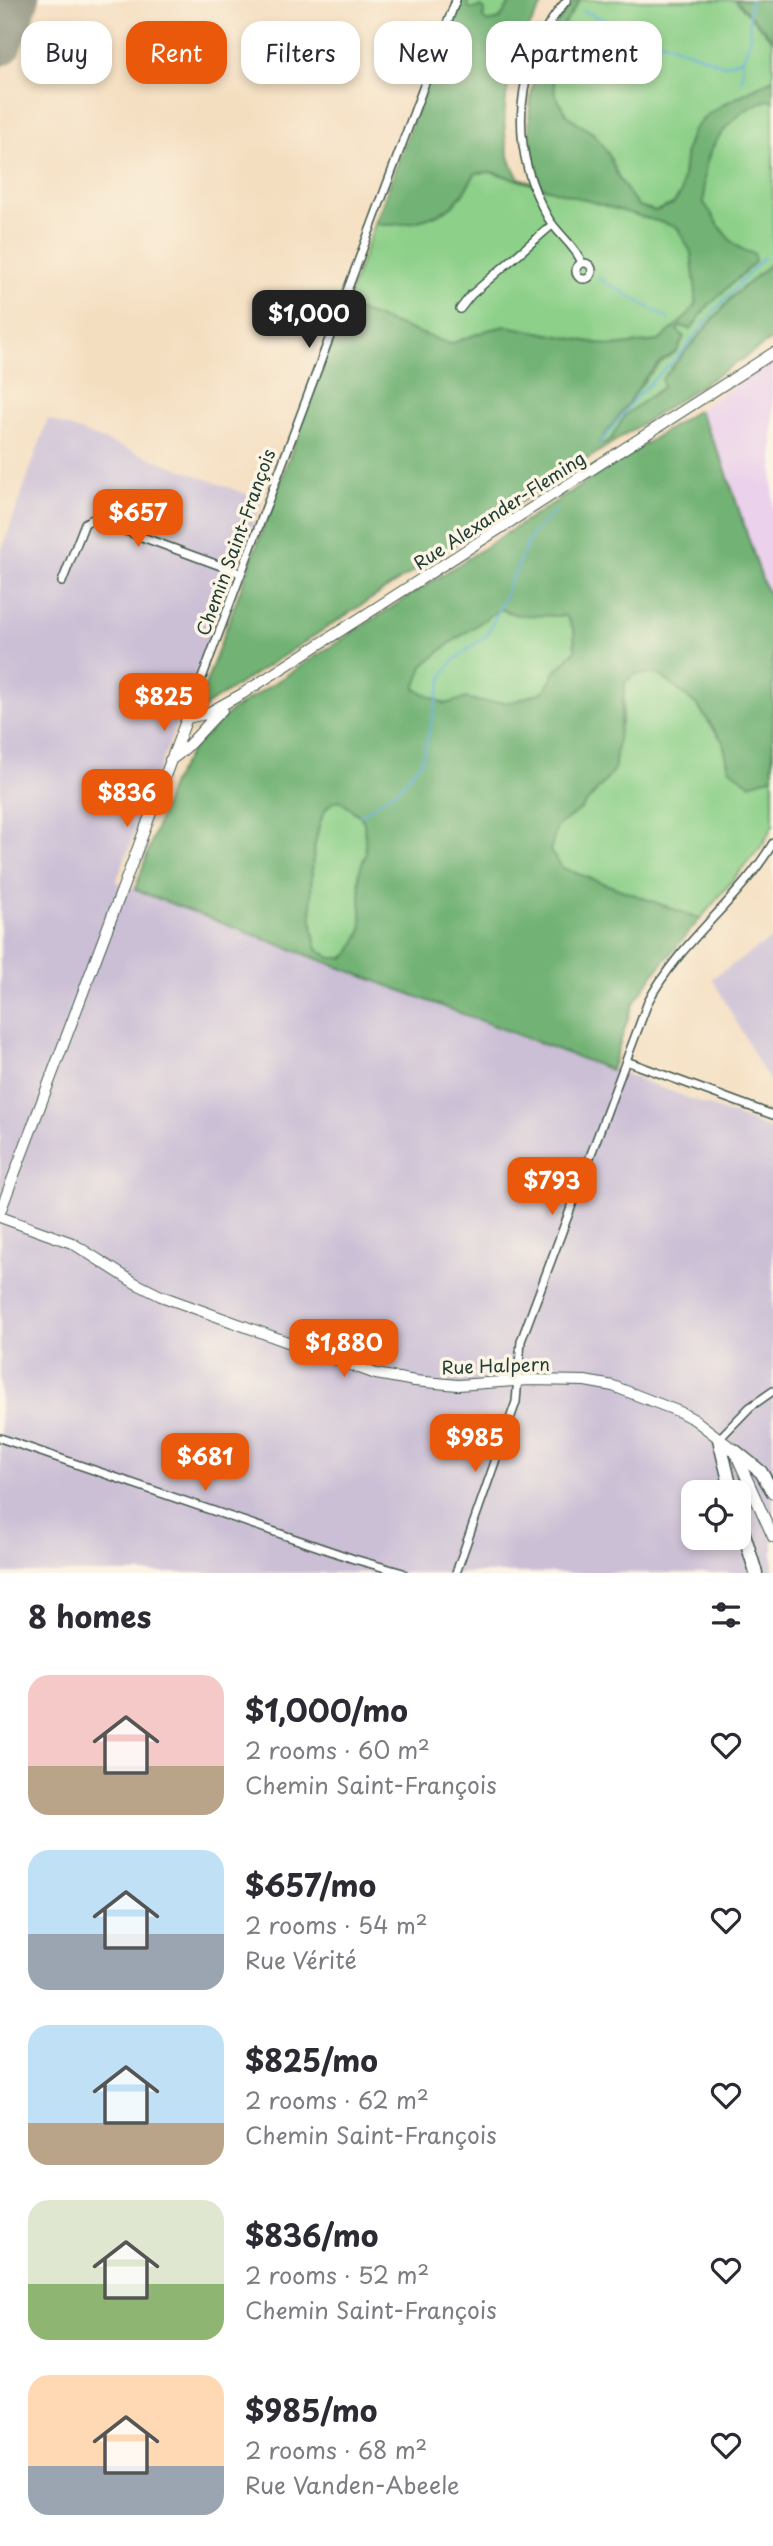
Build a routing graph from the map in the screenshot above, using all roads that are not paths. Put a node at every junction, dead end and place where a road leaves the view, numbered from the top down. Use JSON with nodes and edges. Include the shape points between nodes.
{"nodes":[{"id":1,"x":456,"y":0,"type":"edge"},
{"id":2,"x":567,"y":0,"type":"edge"},
{"id":3,"x":552,"y":225,"type":"junction"},
{"id":4,"x":582,"y":263,"type":"dead end"},
{"id":5,"x":460,"y":309,"type":"dead end"},
{"id":6,"x":773,"y":353,"type":"edge"},
{"id":7,"x":240,"y":573,"type":"junction"},
{"id":8,"x":62,"y":582,"type":"dead end"},
{"id":9,"x":242,"y":694,"type":"junction"},
{"id":10,"x":187,"y":718,"type":"junction"},
{"id":11,"x":170,"y":760,"type":"junction"},
{"id":12,"x":773,"y":843,"type":"edge"},
{"id":13,"x":626,"y":1061,"type":"junction"},
{"id":14,"x":773,"y":1115,"type":"edge"},
{"id":15,"x":0,"y":1215,"type":"edge"},
{"id":16,"x":519,"y":1381,"type":"junction"},
{"id":17,"x":773,"y":1391,"type":"edge"},
{"id":18,"x":0,"y":1438,"type":"edge"},
{"id":19,"x":719,"y":1439,"type":"junction"},
{"id":20,"x":734,"y":1450,"type":"junction"},
{"id":21,"x":729,"y":1480,"type":"edge"},
{"id":22,"x":773,"y":1492,"type":"edge"},
{"id":23,"x":760,"y":1511,"type":"junction"},
{"id":24,"x":773,"y":1537,"type":"edge"},
{"id":25,"x":748,"y":1550,"type":"edge"},
{"id":26,"x":403,"y":1573,"type":"edge"},
{"id":27,"x":456,"y":1573,"type":"edge"},
{"id":28,"x":755,"y":1573,"type":"edge"}],
"edges":[{"from":1,"to":7,"type":"street","name":"Chemin Saint-François"},
{"from":2,"to":3,"type":"street","via":[[531,59],[521,113],[526,168]]},
{"from":3,"to":4,"type":"street"},
{"from":3,"to":5,"type":"street"},
{"from":6,"to":9,"type":"street","name":"Rue Alexander-Fleming"},
{"from":7,"to":8,"type":"street","via":[[93,519],[85,523]]},
{"from":7,"to":10,"type":"street","name":"Chemin Saint-François"},
{"from":9,"to":10,"type":"street","name":"Rue Alexander-Fleming","via":[[203,716]]},
{"from":9,"to":11,"type":"street","name":"Rue Alexander-Fleming"},
{"from":10,"to":11,"type":"street","name":"Chemin Saint-François"},
{"from":11,"to":15,"type":"street","name":"Chemin Saint-François"},
{"from":12,"to":13,"type":"street","via":[[666,972],[648,1002]]},
{"from":13,"to":14,"type":"street"},
{"from":13,"to":16,"type":"street","via":[[521,1341]]},
{"from":15,"to":16,"type":"street","name":"Rue Halpern","via":[[72,1242],[161,1296],[376,1374],[458,1385]]},
{"from":16,"to":19,"type":"street","name":"Rue Halpern","via":[[565,1379],[613,1386],[687,1415]]},
{"from":16,"to":27,"type":"street","via":[[516,1402]]},
{"from":17,"to":19,"type":"street","via":[[748,1408]]},
{"from":18,"to":26,"type":"street"},
{"from":19,"to":20,"type":"street","name":"Rue Halpern"},
{"from":19,"to":21,"type":"main road"},
{"from":19,"to":23,"type":"street","name":"Rue Halpern"},
{"from":20,"to":22,"type":"main road","via":[[758,1470]]},
{"from":20,"to":23,"type":"street","name":"Rue Halpern"},
{"from":23,"to":24,"type":"street","name":"Rue Halpern"},
{"from":25,"to":28,"type":"main road"}]}
